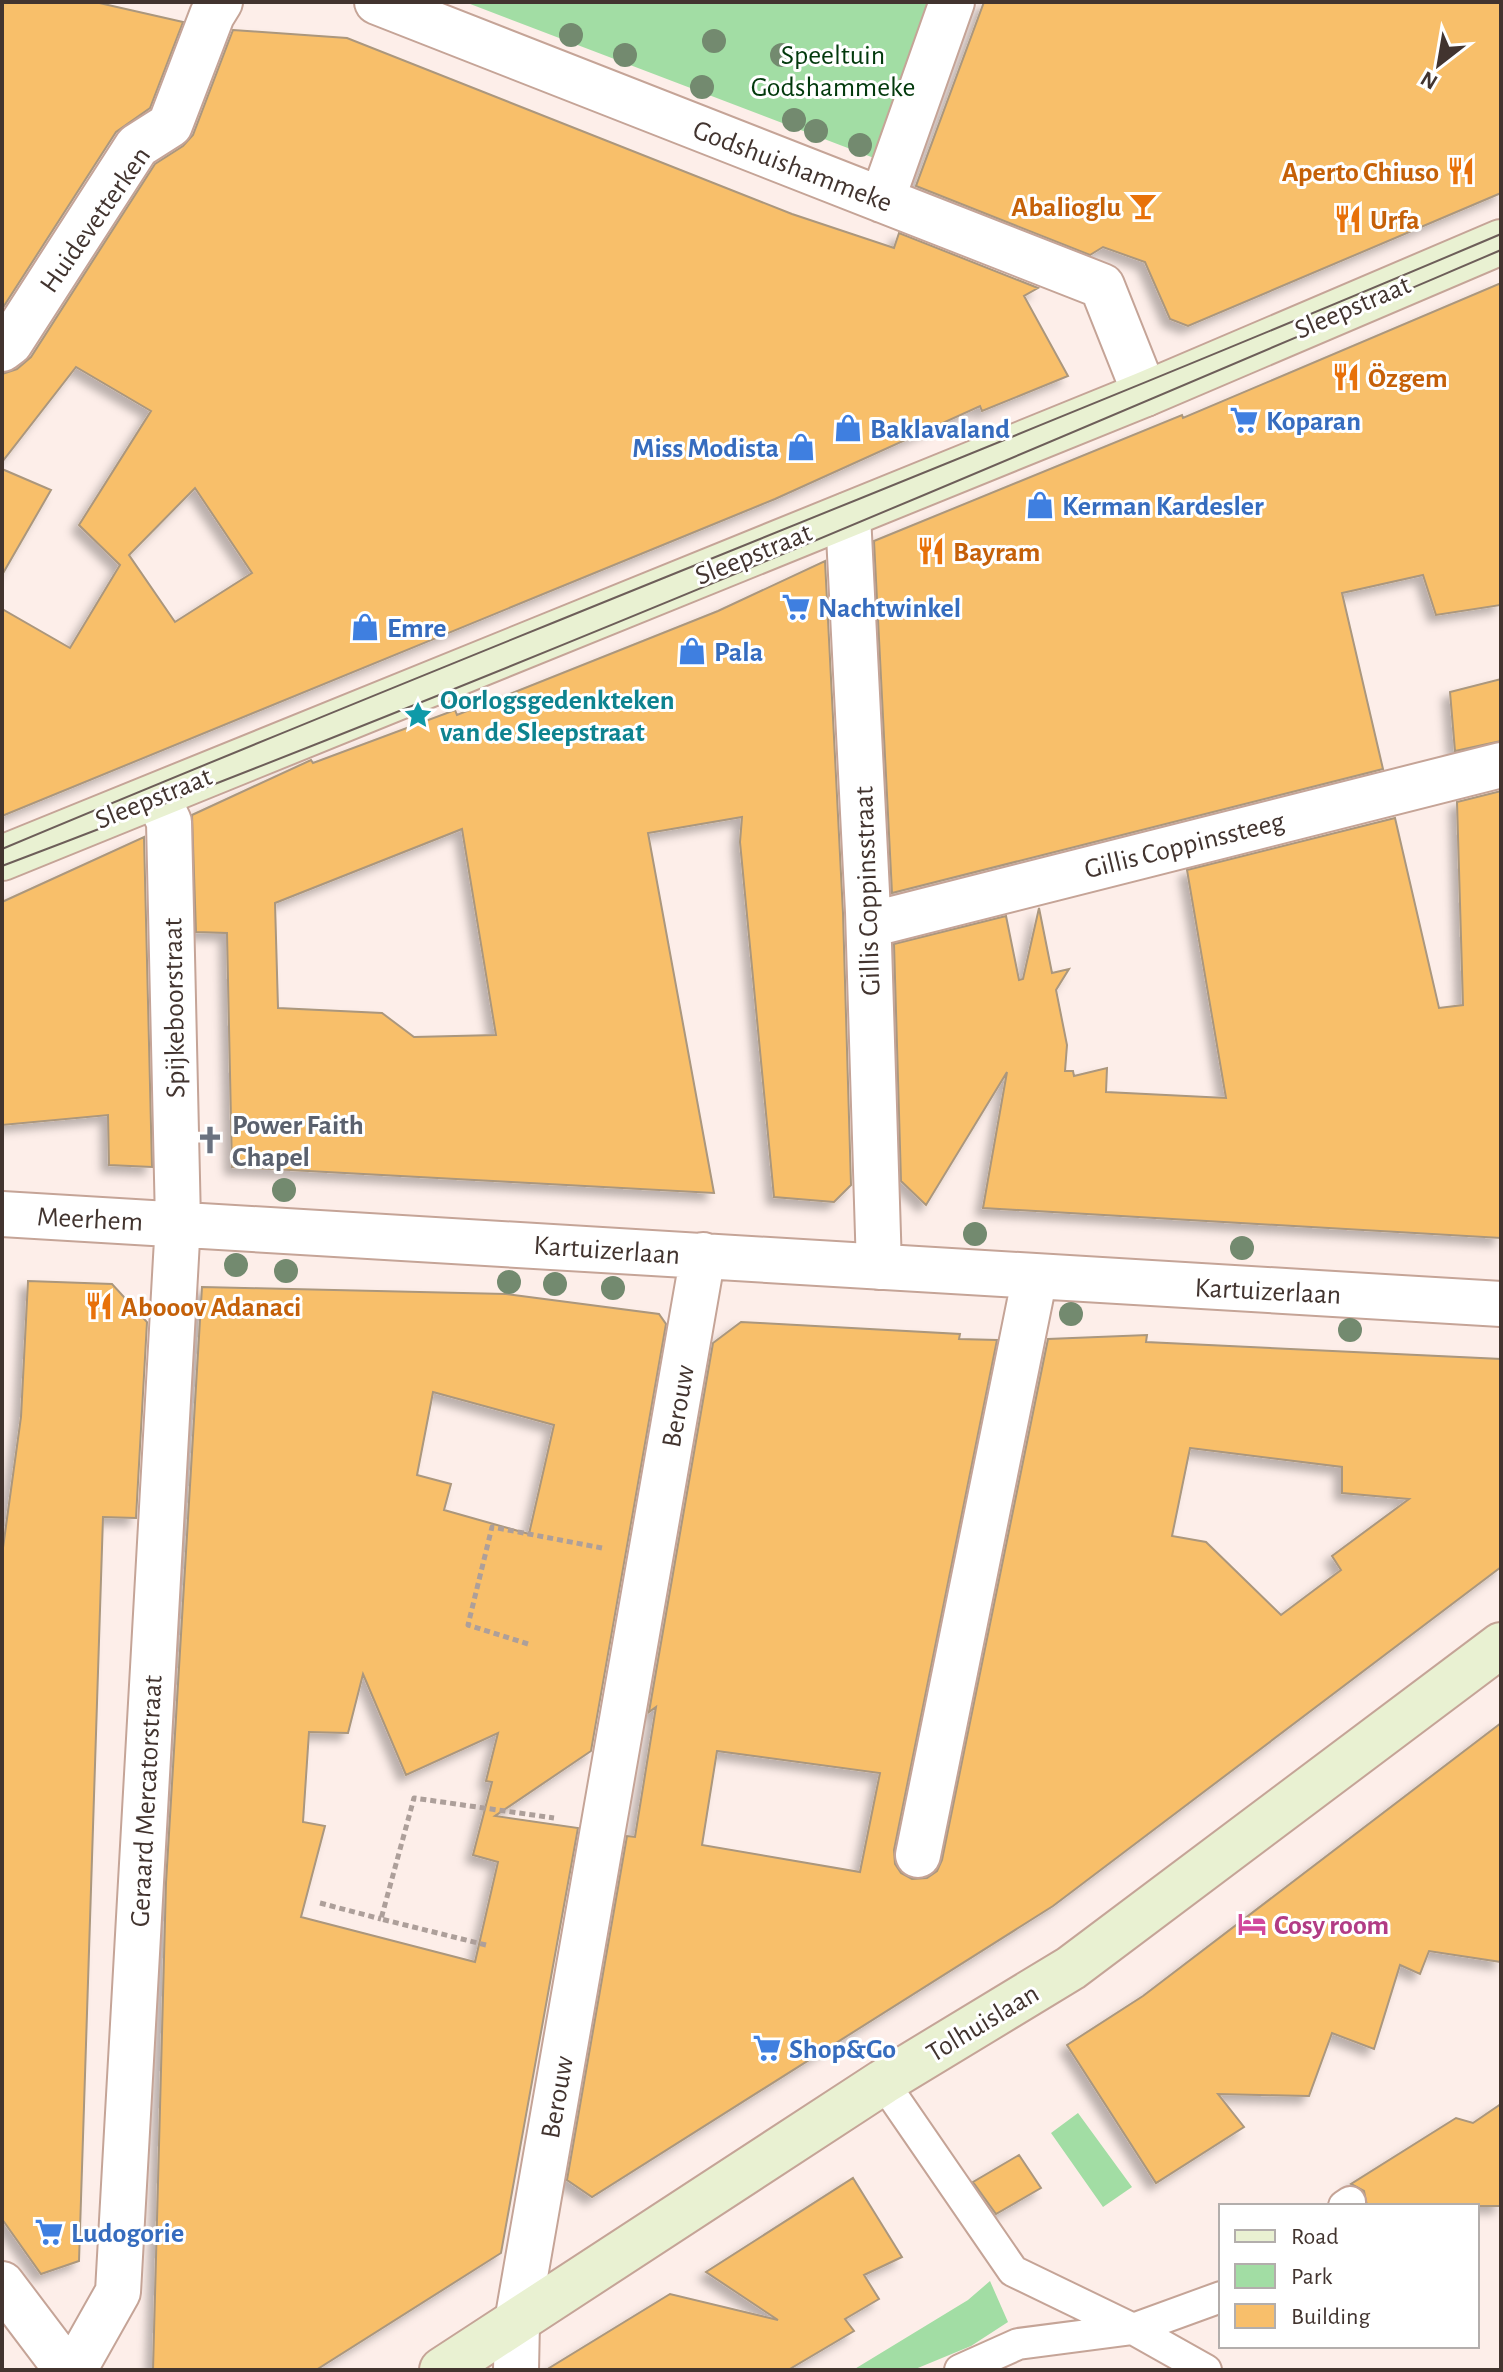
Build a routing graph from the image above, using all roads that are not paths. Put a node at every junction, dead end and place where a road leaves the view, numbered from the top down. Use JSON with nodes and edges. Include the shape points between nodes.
{"nodes":[{"id":1,"x":220,"y":2,"type":"edge"},
{"id":2,"x":377,"y":2,"type":"edge"},
{"id":3,"x":952,"y":2,"type":"edge"},
{"id":4,"x":882,"y":200,"type":"junction"},
{"id":5,"x":1501,"y":242,"type":"edge"},
{"id":6,"x":2,"y":349,"type":"edge"},
{"id":7,"x":1145,"y":394,"type":"junction"},
{"id":8,"x":848,"y":515,"type":"junction"},
{"id":9,"x":1501,"y":765,"type":"edge"},
{"id":10,"x":157,"y":796,"type":"junction"},
{"id":11,"x":2,"y":858,"type":"edge"},
{"id":12,"x":869,"y":925,"type":"junction"},
{"id":13,"x":2,"y":1214,"type":"edge"},
{"id":14,"x":178,"y":1222,"type":"junction"},
{"id":15,"x":703,"y":1255,"type":"junction"},
{"id":16,"x":879,"y":1267,"type":"junction"},
{"id":17,"x":1035,"y":1276,"type":"junction"},
{"id":18,"x":1501,"y":1304,"type":"edge"},
{"id":19,"x":1501,"y":1645,"type":"edge"},
{"id":20,"x":918,"y":1855,"type":"dead end"},
{"id":21,"x":883,"y":2082,"type":"junction"},
{"id":22,"x":2,"y":2284,"type":"edge"},
{"id":23,"x":1219,"y":2298,"type":"edge"},
{"id":24,"x":517,"y":2322,"type":"junction"},
{"id":25,"x":1133,"y":2329,"type":"junction"},
{"id":26,"x":67,"y":2370,"type":"edge"},
{"id":27,"x":74,"y":2370,"type":"edge"},
{"id":28,"x":442,"y":2370,"type":"edge"},
{"id":29,"x":516,"y":2370,"type":"edge"},
{"id":30,"x":960,"y":2370,"type":"edge"},
{"id":31,"x":1206,"y":2370,"type":"edge"}],
"edges":[{"from":1,"to":6,"type":"street","name":"Huidevetterken","via":[[170,125],[137,146]]},
{"from":2,"to":4,"type":"street","name":"Godshuishammeke"},
{"from":3,"to":4,"type":"street"},
{"from":4,"to":7,"type":"street","name":"Godshuishammeke","via":[[1102,286]]},
{"from":5,"to":7,"type":"street","name":"Sleepstraat"},
{"from":7,"to":8,"type":"street","name":"Sleepstraat"},
{"from":8,"to":10,"type":"street","name":"Sleepstraat"},
{"from":8,"to":12,"type":"street","name":"Gillis Coppinsstraat"},
{"from":9,"to":12,"type":"street","name":"Gillis Coppinssteeg"},
{"from":10,"to":11,"type":"street","name":"Sleepstraat"},
{"from":10,"to":14,"type":"street","name":"Spijkeboorstraat","via":[[169,822]]},
{"from":12,"to":16,"type":"street","name":"Gillis Coppinsstraat"},
{"from":13,"to":14,"type":"street","name":"Meerhem"},
{"from":14,"to":15,"type":"street","name":"Kartuizerlaan"},
{"from":14,"to":27,"type":"street","name":"Geraard Mercatorstraat","via":[[118,2292]]},
{"from":15,"to":16,"type":"street","name":"Kartuizerlaan"},
{"from":15,"to":24,"type":"street","name":"Berouw"},
{"from":16,"to":17,"type":"street","name":"Kartuizerlaan"},
{"from":17,"to":18,"type":"street","name":"Kartuizerlaan"},
{"from":17,"to":20,"type":"street"},
{"from":19,"to":21,"type":"street","name":"Tolhuislaan","via":[[1071,1968]]},
{"from":21,"to":24,"type":"street","name":"Tolhuislaan"},
{"from":21,"to":25,"type":"lane","via":[[1013,2271]]},
{"from":22,"to":26,"type":"street"},
{"from":23,"to":25,"type":"lane"},
{"from":24,"to":28,"type":"street","name":"Tolhuislaan"},
{"from":24,"to":29,"type":"street","name":"Berouw"},
{"from":25,"to":30,"type":"lane","via":[[1018,2344]]},
{"from":25,"to":31,"type":"lane"}]}
